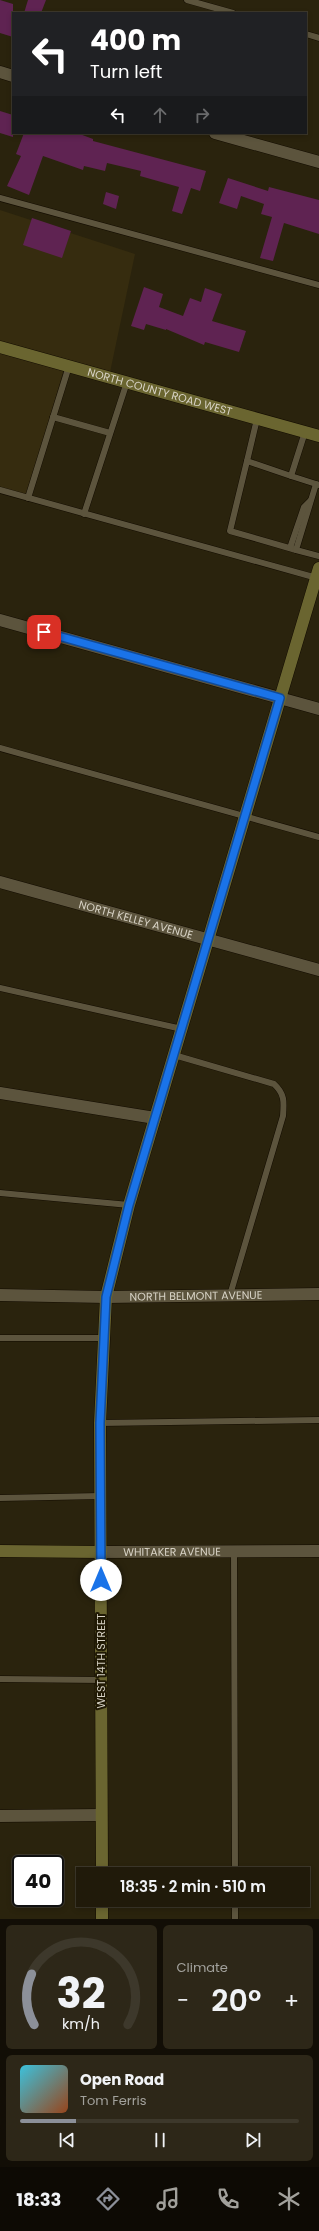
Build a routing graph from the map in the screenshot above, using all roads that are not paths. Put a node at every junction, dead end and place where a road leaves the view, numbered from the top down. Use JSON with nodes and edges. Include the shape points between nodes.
{"nodes":[{"id":1,"x":187,"y":0,"type":"edge"},
{"id":2,"x":229,"y":12,"type":"edge"},
{"id":3,"x":307,"y":34,"type":"edge"},
{"id":4,"x":319,"y":38,"type":"edge"},
{"id":5,"x":0,"y":72,"type":"edge"},
{"id":6,"x":12,"y":76,"type":"edge"},
{"id":7,"x":219,"y":134,"type":"edge"},
{"id":8,"x":319,"y":162,"type":"edge"},
{"id":9,"x":0,"y":198,"type":"edge"},
{"id":10,"x":319,"y":285,"type":"edge"},
{"id":11,"x":0,"y":347,"type":"edge"},
{"id":12,"x":69,"y":366,"type":"junction"},
{"id":13,"x":127,"y":382,"type":"junction"},
{"id":14,"x":53,"y":417,"type":"junction"},
{"id":15,"x":258,"y":419,"type":"junction"},
{"id":16,"x":306,"y":432,"type":"junction"},
{"id":17,"x":110,"y":433,"type":"junction"},
{"id":18,"x":319,"y":436,"type":"edge"},
{"id":19,"x":247,"y":461,"type":"junction"},
{"id":20,"x":291,"y":476,"type":"junction"},
{"id":21,"x":318,"y":485,"type":"edge"},
{"id":22,"x":0,"y":490,"type":"edge"},
{"id":23,"x":28,"y":498,"type":"junction"},
{"id":24,"x":84,"y":514,"type":"junction"},
{"id":25,"x":293,"y":549,"type":"junction"},
{"id":26,"x":319,"y":556,"type":"edge"},
{"id":27,"x":318,"y":574,"type":"edge"},
{"id":28,"x":0,"y":620,"type":"edge"},
{"id":29,"x":280,"y":698,"type":"junction"},
{"id":30,"x":319,"y":708,"type":"edge"},
{"id":31,"x":0,"y":748,"type":"edge"},
{"id":32,"x":245,"y":816,"type":"junction"},
{"id":33,"x":319,"y":837,"type":"edge"},
{"id":34,"x":0,"y":882,"type":"edge"},
{"id":35,"x":208,"y":940,"type":"junction"},
{"id":36,"x":319,"y":970,"type":"edge"},
{"id":37,"x":0,"y":988,"type":"edge"},
{"id":38,"x":182,"y":1029,"type":"junction"},
{"id":39,"x":174,"y":1055,"type":"junction"},
{"id":40,"x":0,"y":1092,"type":"edge"},
{"id":41,"x":155,"y":1118,"type":"junction"},
{"id":42,"x":0,"y":1193,"type":"edge"},
{"id":43,"x":129,"y":1205,"type":"junction"},
{"id":44,"x":319,"y":1294,"type":"edge"},
{"id":45,"x":0,"y":1295,"type":"edge"},
{"id":46,"x":230,"y":1295,"type":"junction"},
{"id":47,"x":106,"y":1297,"type":"junction"},
{"id":48,"x":0,"y":1338,"type":"edge"},
{"id":49,"x":104,"y":1338,"type":"junction"},
{"id":50,"x":319,"y":1420,"type":"edge"},
{"id":51,"x":100,"y":1423,"type":"junction"},
{"id":52,"x":101,"y":1496,"type":"junction"},
{"id":53,"x":0,"y":1498,"type":"edge"},
{"id":54,"x":0,"y":1551,"type":"edge"},
{"id":55,"x":319,"y":1551,"type":"edge"},
{"id":56,"x":101,"y":1552,"type":"junction"},
{"id":57,"x":234,"y":1552,"type":"junction"},
{"id":58,"x":0,"y":1679,"type":"edge"},
{"id":59,"x":101,"y":1680,"type":"junction"},
{"id":60,"x":102,"y":1815,"type":"junction"},
{"id":61,"x":0,"y":1816,"type":"edge"},
{"id":62,"x":102,"y":1867,"type":"edge"},
{"id":63,"x":235,"y":1867,"type":"edge"},
{"id":64,"x":102,"y":1907,"type":"edge"},
{"id":65,"x":235,"y":1907,"type":"edge"},
{"id":66,"x":102,"y":1919,"type":"edge"},
{"id":67,"x":235,"y":1919,"type":"edge"}],
"edges":[{"from":1,"to":2,"type":"lane"},
{"from":3,"to":4,"type":"lane"},
{"from":5,"to":6,"type":"street"},
{"from":7,"to":8,"type":"street"},
{"from":9,"to":10,"type":"lane"},
{"from":11,"to":12,"type":"street","name":"NORTH COUNTY ROAD WEST"},
{"from":12,"to":13,"type":"street","name":"NORTH COUNTY ROAD WEST"},
{"from":12,"to":14,"type":"lane"},
{"from":13,"to":15,"type":"street","name":"NORTH COUNTY ROAD WEST"},
{"from":13,"to":17,"type":"lane"},
{"from":14,"to":17,"type":"lane"},
{"from":14,"to":23,"type":"lane"},
{"from":15,"to":16,"type":"street","name":"NORTH COUNTY ROAD WEST"},
{"from":15,"to":19,"type":"lane"},
{"from":16,"to":18,"type":"street","name":"NORTH COUNTY ROAD WEST"},
{"from":16,"to":20,"type":"lane"},
{"from":17,"to":24,"type":"lane"},
{"from":19,"to":20,"type":"lane"},
{"from":19,"to":25,"type":"lane","via":[[230,531]]},
{"from":20,"to":21,"type":"lane"},
{"from":21,"to":25,"type":"lane"},
{"from":22,"to":23,"type":"lane"},
{"from":23,"to":24,"type":"lane"},
{"from":24,"to":27,"type":"lane"},
{"from":25,"to":26,"type":"lane"},
{"from":27,"to":29,"type":"street","name":"WEST 14TH STREET"},
{"from":28,"to":29,"type":"street"},
{"from":29,"to":30,"type":"street"},
{"from":29,"to":32,"type":"street","name":"WEST 14TH STREET"},
{"from":31,"to":32,"type":"lane"},
{"from":32,"to":33,"type":"lane"},
{"from":32,"to":35,"type":"street","name":"WEST 14TH STREET"},
{"from":34,"to":35,"type":"street","name":"NORTH KELLEY AVENUE"},
{"from":35,"to":36,"type":"street","name":"NORTH KELLEY AVENUE"},
{"from":35,"to":38,"type":"street","name":"WEST 14TH STREET"},
{"from":37,"to":38,"type":"lane"},
{"from":38,"to":39,"type":"street","name":"WEST 14TH STREET"},
{"from":39,"to":41,"type":"street","name":"WEST 14TH STREET"},
{"from":39,"to":46,"type":"lane","via":[[274,1084],[285,1098],[283,1116]]},
{"from":40,"to":41,"type":"street"},
{"from":41,"to":43,"type":"street","name":"WEST 14TH STREET"},
{"from":42,"to":43,"type":"lane"},
{"from":43,"to":47,"type":"street","name":"WEST 14TH STREET"},
{"from":44,"to":46,"type":"street","name":"NORTH BELMONT AVENUE"},
{"from":45,"to":47,"type":"street","name":"NORTH BELMONT AVENUE"},
{"from":46,"to":47,"type":"street","name":"NORTH BELMONT AVENUE"},
{"from":47,"to":49,"type":"street","name":"WEST 14TH STREET"},
{"from":48,"to":49,"type":"lane"},
{"from":49,"to":51,"type":"street","name":"WEST 14TH STREET"},
{"from":50,"to":51,"type":"lane"},
{"from":51,"to":52,"type":"street","name":"WEST 14TH STREET"},
{"from":52,"to":53,"type":"lane"},
{"from":52,"to":56,"type":"street","name":"WEST 14TH STREET"},
{"from":54,"to":56,"type":"street","name":"WHITAKER AVENUE"},
{"from":55,"to":57,"type":"street","name":"WHITAKER AVENUE"},
{"from":56,"to":57,"type":"street","name":"WHITAKER AVENUE"},
{"from":56,"to":59,"type":"street","name":"WEST 14TH STREET"},
{"from":57,"to":63,"type":"lane"},
{"from":58,"to":59,"type":"lane"},
{"from":59,"to":60,"type":"street","name":"WEST 14TH STREET"},
{"from":60,"to":61,"type":"street"},
{"from":60,"to":62,"type":"street","name":"WEST 14TH STREET"},
{"from":64,"to":66,"type":"street"},
{"from":65,"to":67,"type":"lane"}]}
